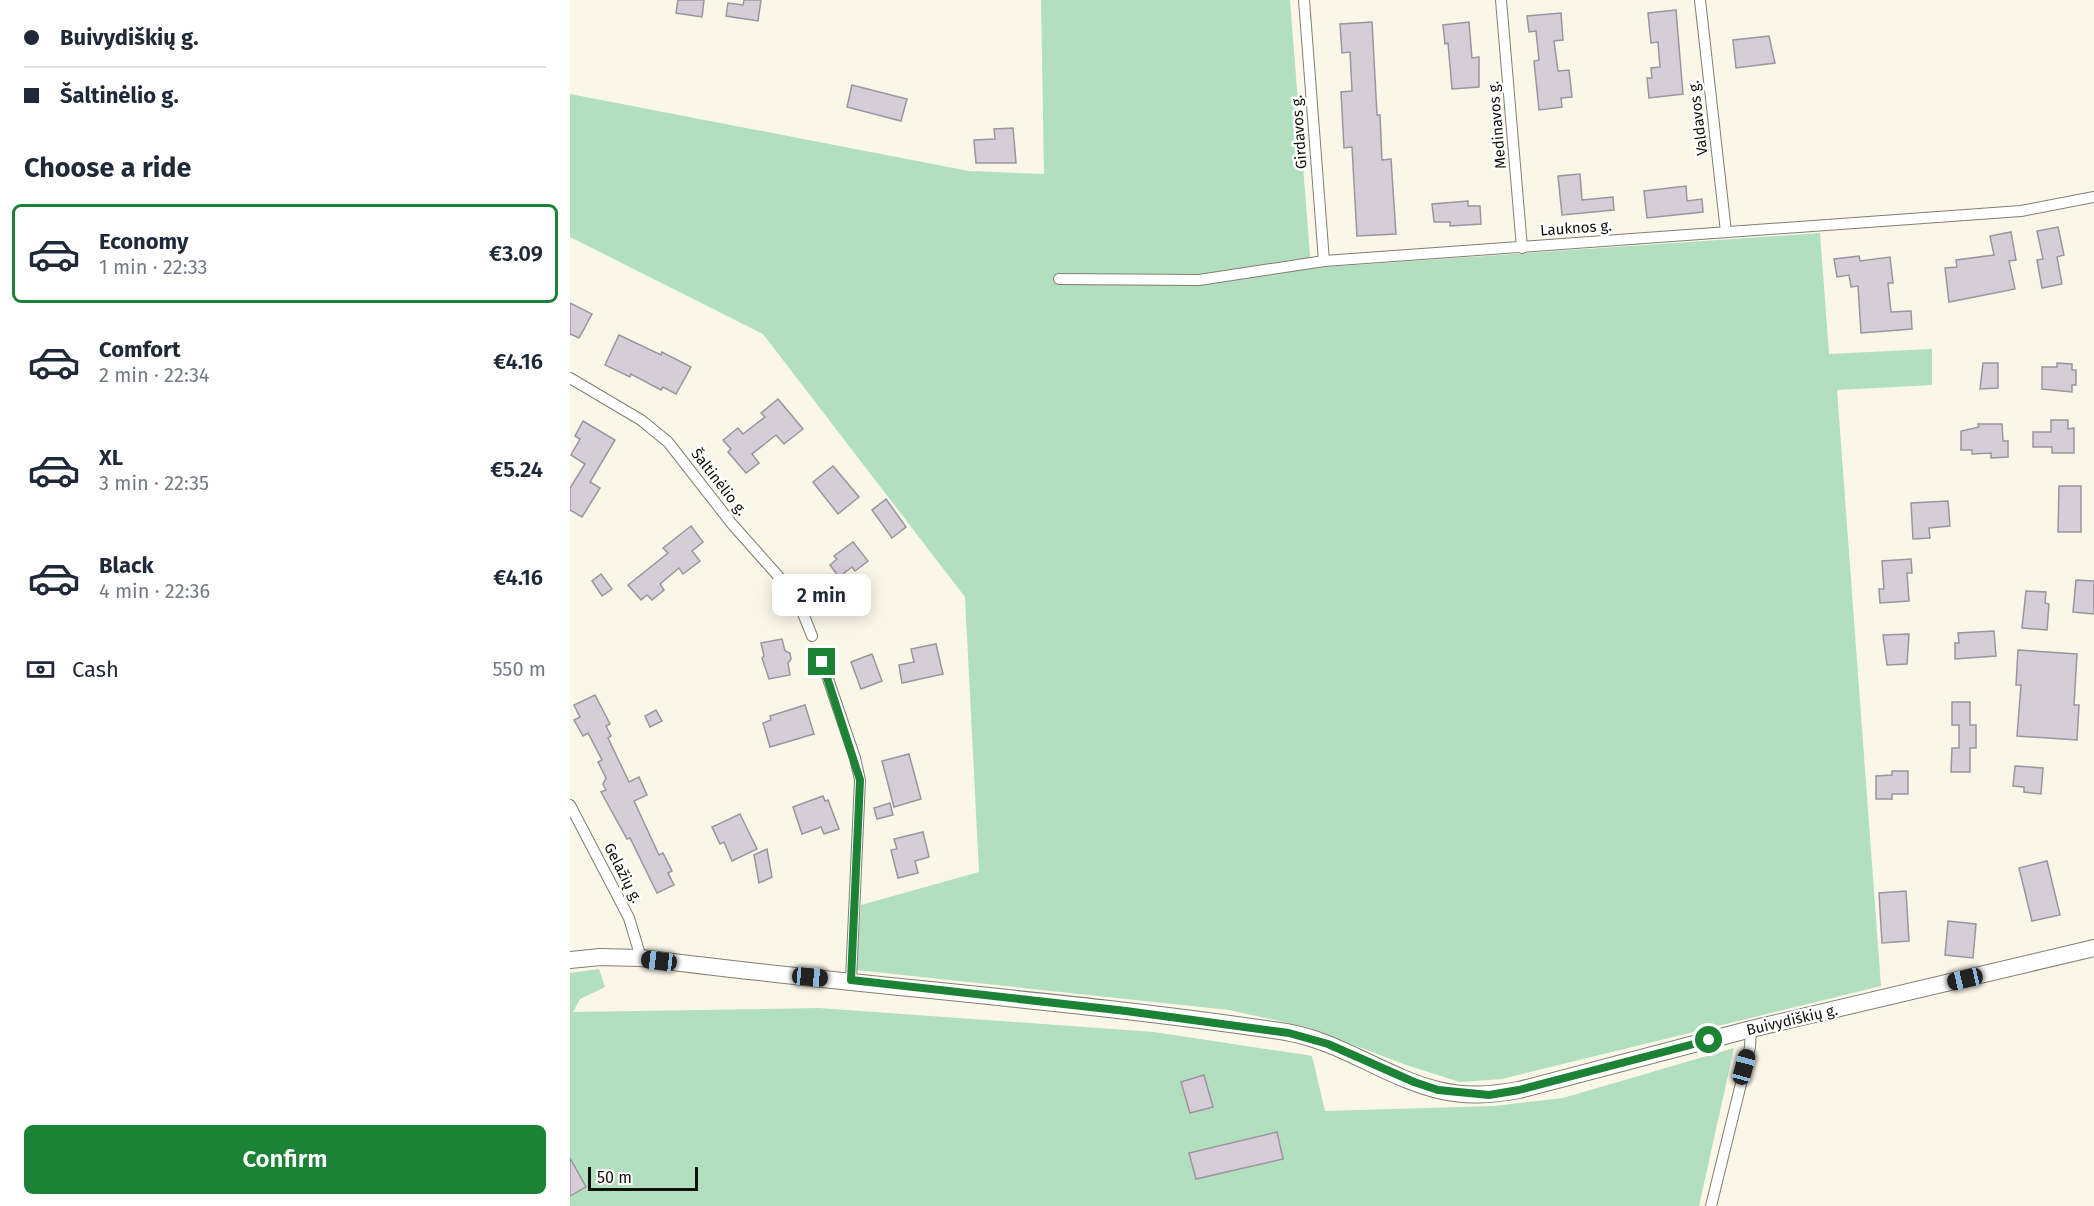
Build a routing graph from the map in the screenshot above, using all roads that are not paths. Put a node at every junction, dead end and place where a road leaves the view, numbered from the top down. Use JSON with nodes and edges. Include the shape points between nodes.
{"nodes":[{"id":1,"x":1304,"y":0,"type":"edge"},
{"id":2,"x":1501,"y":0,"type":"edge"},
{"id":3,"x":1700,"y":0,"type":"edge"},
{"id":4,"x":2094,"y":197,"type":"edge"},
{"id":5,"x":1726,"y":232,"type":"junction"},
{"id":6,"x":1522,"y":248,"type":"junction"},
{"id":7,"x":1324,"y":261,"type":"junction"},
{"id":8,"x":1059,"y":279,"type":"dead end"},
{"id":9,"x":570,"y":378,"type":"edge"},
{"id":10,"x":812,"y":636,"type":"dead end"},
{"id":11,"x":822,"y":662,"type":"dead end"},
{"id":12,"x":570,"y":805,"type":"edge"},
{"id":13,"x":2094,"y":948,"type":"edge"},
{"id":14,"x":641,"y":958,"type":"junction"},
{"id":15,"x":570,"y":960,"type":"edge"},
{"id":16,"x":851,"y":980,"type":"junction"},
{"id":17,"x":1751,"y":1029,"type":"junction"},
{"id":18,"x":1710,"y":1206,"type":"edge"}],
"edges":[{"from":1,"to":7,"type":"street","name":"Girdavos g."},
{"from":2,"to":6,"type":"street","name":"Medinavos g."},
{"from":3,"to":5,"type":"street","name":"Valdavos g."},
{"from":4,"to":5,"type":"street","name":"Lauknos g.","via":[[2021,211]]},
{"from":5,"to":6,"type":"street","name":"Lauknos g."},
{"from":6,"to":7,"type":"street","name":"Lauknos g."},
{"from":7,"to":8,"type":"street","name":"Lauknos g.","via":[[1199,280]]},
{"from":9,"to":10,"type":"street","name":"Šaltinėlio g.","via":[[641,420],[668,442],[786,585]]},
{"from":11,"to":16,"type":"street","via":[[860,780]]},
{"from":12,"to":14,"type":"street","name":"Gelažių g.","via":[[629,918]]},
{"from":13,"to":17,"type":"main road","name":"Buivydiškių g."},
{"from":14,"to":15,"type":"main road","name":"Buivydiškių g."},
{"from":14,"to":16,"type":"main road","name":"Buivydiškių g."},
{"from":16,"to":17,"type":"main road","name":"Buivydiškių g.","via":[[1289,1033],[1358,1056],[1438,1090],[1489,1095]]},
{"from":17,"to":18,"type":"street","via":[[1750,1047]]}]}
